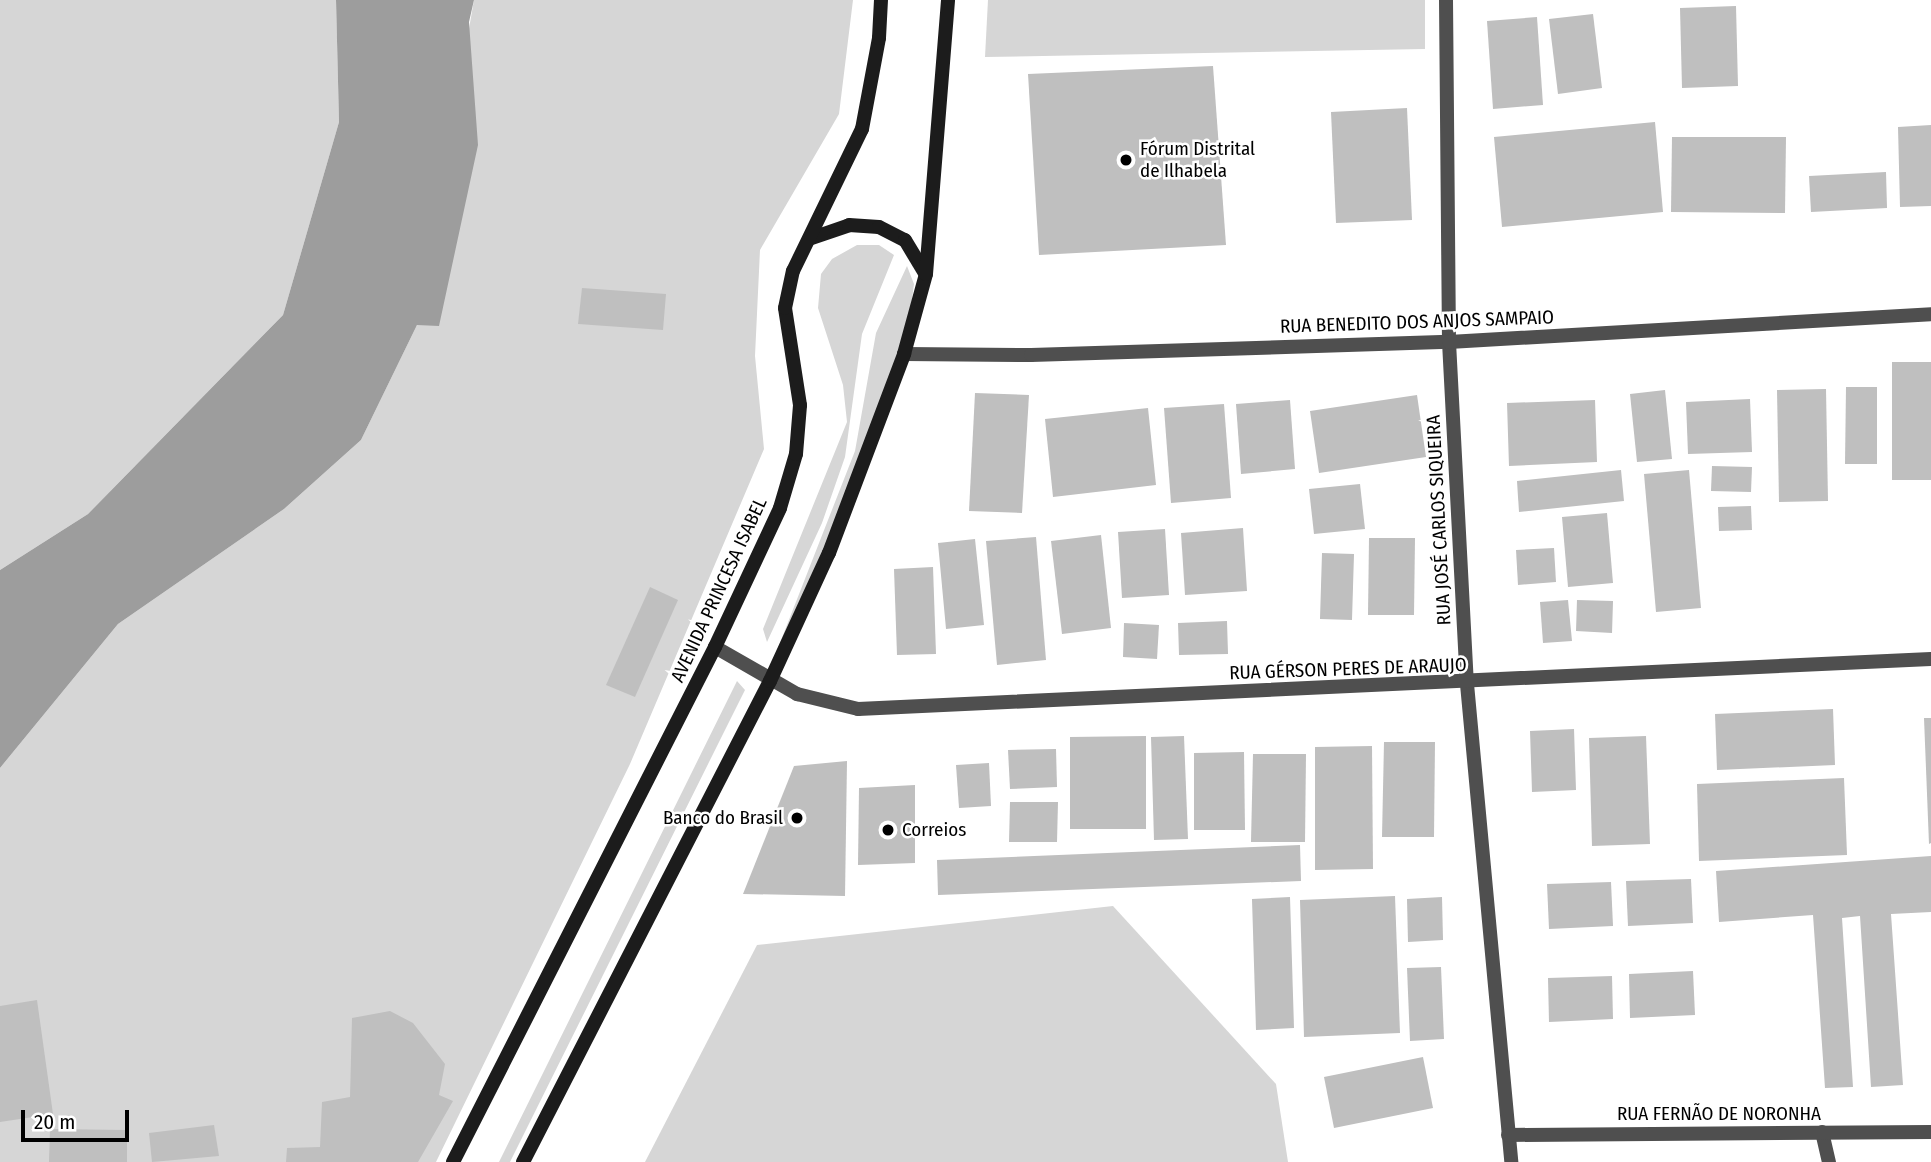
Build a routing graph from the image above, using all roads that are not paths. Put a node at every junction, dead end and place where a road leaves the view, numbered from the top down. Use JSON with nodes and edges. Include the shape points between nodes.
{"nodes":[{"id":1,"x":881,"y":0,"type":"edge"},
{"id":2,"x":948,"y":0,"type":"edge"},
{"id":3,"x":1446,"y":0,"type":"edge"},
{"id":4,"x":811,"y":238,"type":"junction"},
{"id":5,"x":926,"y":274,"type":"junction"},
{"id":6,"x":1931,"y":314,"type":"edge"},
{"id":7,"x":1449,"y":342,"type":"junction"},
{"id":8,"x":904,"y":354,"type":"junction"},
{"id":9,"x":715,"y":648,"type":"junction"},
{"id":10,"x":1931,"y":659,"type":"edge"},
{"id":11,"x":770,"y":681,"type":"junction"},
{"id":12,"x":1467,"y":684,"type":"junction"},
{"id":13,"x":1822,"y":1132,"type":"junction"},
{"id":14,"x":1931,"y":1132,"type":"edge"},
{"id":15,"x":1508,"y":1135,"type":"junction"},
{"id":16,"x":453,"y":1162,"type":"edge"},
{"id":17,"x":523,"y":1162,"type":"edge"},
{"id":18,"x":1511,"y":1162,"type":"edge"},
{"id":19,"x":1829,"y":1162,"type":"edge"}],
"edges":[{"from":1,"to":4,"type":"main road","name":"AVENIDA PRINCESA ISABEL","via":[[879,38],[862,128]]},
{"from":2,"to":5,"type":"main road"},
{"from":3,"to":7,"type":"street","name":"RUA JOSÉ CARLOS SIQUEIRA"},
{"from":4,"to":5,"type":"main road","via":[[849,225],[878,227],[905,240]]},
{"from":4,"to":9,"type":"main road","name":"AVENIDA PRINCESA ISABEL","via":[[793,271],[785,308],[800,405],[796,454],[780,508]]},
{"from":5,"to":8,"type":"main road"},
{"from":6,"to":7,"type":"street","name":"RUA BENEDITO DOS ANJOS SAMPAIO"},
{"from":7,"to":8,"type":"street","name":"RUA BENEDITO DOS ANJOS SAMPAIO","via":[[1031,355]]},
{"from":7,"to":12,"type":"street","name":"RUA JOSÉ CARLOS SIQUEIRA"},
{"from":8,"to":11,"type":"main road","via":[[829,552]]},
{"from":9,"to":11,"type":"street","name":"RUA GÉRSON PERES DE ARAUJO"},
{"from":9,"to":16,"type":"main road","name":"AVENIDA PRINCESA ISABEL"},
{"from":10,"to":12,"type":"street","name":"RUA GÉRSON PERES DE ARAUJO"},
{"from":11,"to":12,"type":"street","name":"RUA GÉRSON PERES DE ARAUJO","via":[[796,694],[858,709]]},
{"from":11,"to":17,"type":"main road"},
{"from":12,"to":15,"type":"street","name":"RUA JOSÉ CARLOS SIQUEIRA"},
{"from":13,"to":14,"type":"street","name":"RUA FERNÃO DE NORONHA"},
{"from":13,"to":15,"type":"street","name":"RUA FERNÃO DE NORONHA"},
{"from":13,"to":19,"type":"street"},
{"from":15,"to":18,"type":"street","name":"RUA JOSÉ CARLOS SIQUEIRA"}]}
